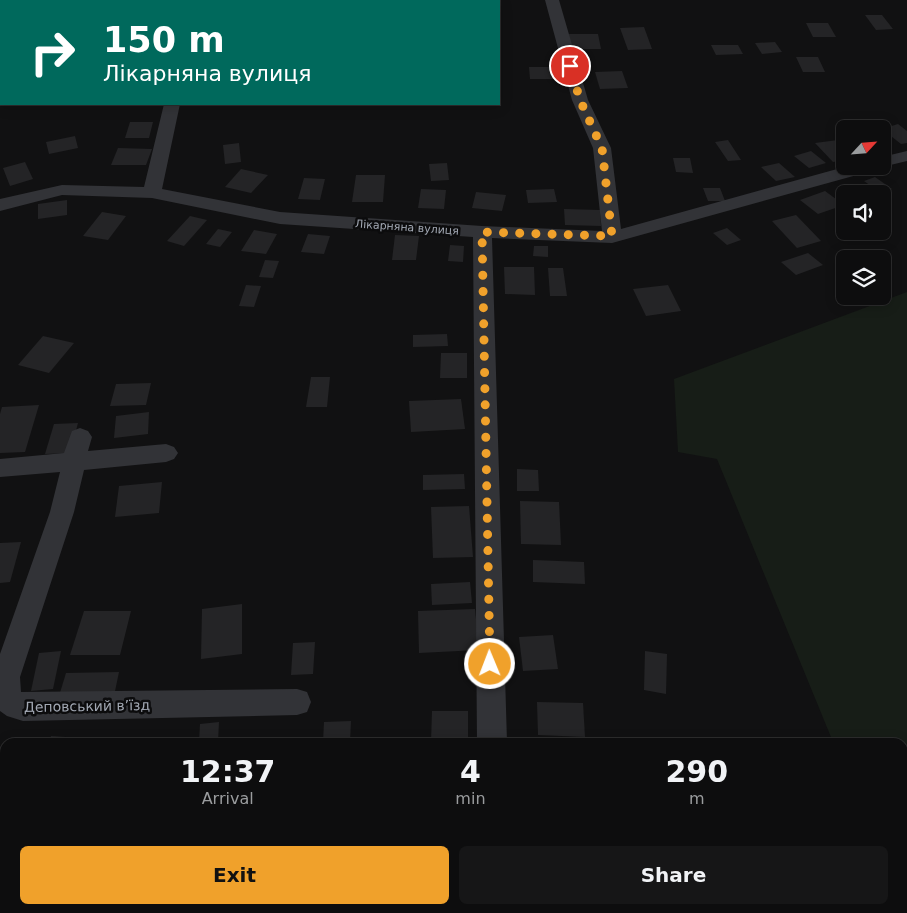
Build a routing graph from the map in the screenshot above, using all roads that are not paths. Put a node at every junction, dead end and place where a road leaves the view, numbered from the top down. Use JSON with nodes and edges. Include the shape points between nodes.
{"nodes":[{"id":1,"x":552,"y":0,"type":"edge"},
{"id":2,"x":172,"y":105,"type":"edge"},
{"id":3,"x":907,"y":156,"type":"edge"},
{"id":4,"x":891,"y":160,"type":"edge"},
{"id":5,"x":836,"y":175,"type":"edge"},
{"id":6,"x":152,"y":193,"type":"junction"},
{"id":7,"x":0,"y":205,"type":"edge"},
{"id":8,"x":482,"y":232,"type":"junction"},
{"id":9,"x":612,"y":236,"type":"junction"},
{"id":10,"x":77,"y":449,"type":"junction"},
{"id":11,"x":166,"y":453,"type":"dead end"},
{"id":12,"x":0,"y":468,"type":"edge"},
{"id":13,"x":297,"y":702,"type":"dead end"},
{"id":14,"x":492,"y":738,"type":"edge"}],
"edges":[{"from":1,"to":9,"type":"street","via":[[580,100],[602,148]]},
{"from":2,"to":6,"type":"street"},
{"from":3,"to":4,"type":"street"},
{"from":5,"to":9,"type":"street","name":"Лікарняна вулиця"},
{"from":6,"to":7,"type":"street","name":"Лікарняна вулиця","via":[[62,190]]},
{"from":6,"to":8,"type":"street","name":"Лікарняна вулиця","via":[[280,218]]},
{"from":8,"to":9,"type":"street","name":"Лікарняна вулиця"},
{"from":8,"to":14,"type":"street"},
{"from":10,"to":11,"type":"street"},
{"from":10,"to":12,"type":"street"},
{"from":10,"to":13,"type":"street","name":"Деповський в’їзд","via":[[62,512],[6,677],[5,691],[9,702],[23,707]]}]}
